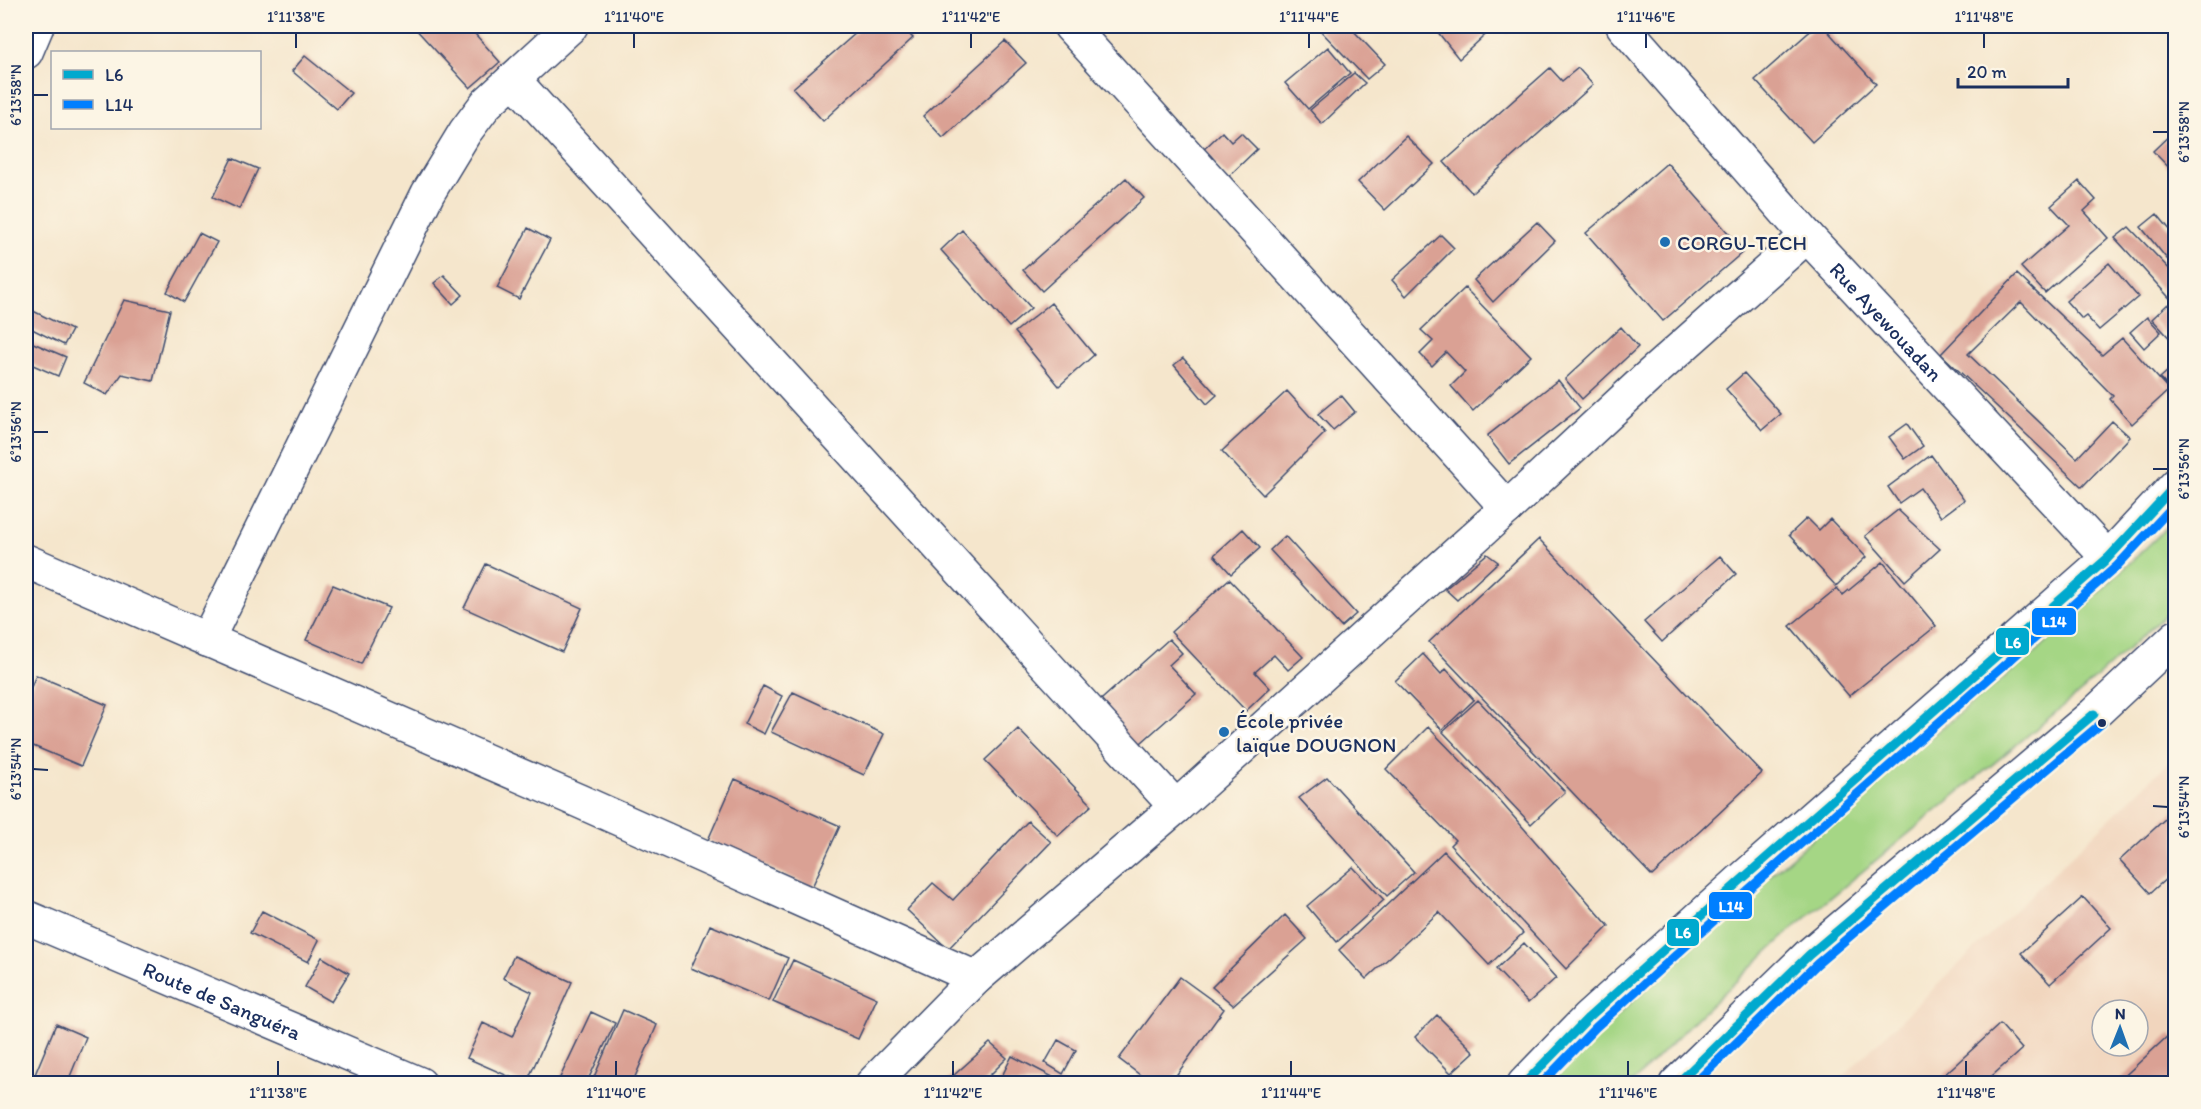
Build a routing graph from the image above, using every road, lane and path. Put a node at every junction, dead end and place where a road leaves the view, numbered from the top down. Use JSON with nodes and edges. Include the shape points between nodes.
{"nodes":[{"id":1,"x":37,"y":26,"type":"edge"},
{"id":2,"x":571,"y":26,"type":"edge"},
{"id":3,"x":1070,"y":26,"type":"edge"},
{"id":4,"x":1623,"y":26,"type":"edge"},
{"id":5,"x":26,"y":51,"type":"edge"},
{"id":6,"x":513,"y":79,"type":"junction"},
{"id":7,"x":1807,"y":236,"type":"junction"},
{"id":8,"x":2175,"y":485,"type":"edge"},
{"id":9,"x":1507,"y":508,"type":"junction"},
{"id":10,"x":2108,"y":558,"type":"junction"},
{"id":11,"x":26,"y":561,"type":"edge"},
{"id":12,"x":2175,"y":637,"type":"edge"},
{"id":13,"x":207,"y":640,"type":"junction"},
{"id":14,"x":1176,"y":807,"type":"junction"},
{"id":15,"x":26,"y":917,"type":"edge"},
{"id":16,"x":976,"y":978,"type":"junction"},
{"id":17,"x":420,"y":1083,"type":"edge"},
{"id":18,"x":872,"y":1083,"type":"edge"},
{"id":19,"x":1524,"y":1083,"type":"edge"},
{"id":20,"x":1676,"y":1083,"type":"edge"}],
"edges":[{"from":1,"to":5,"type":"street"},
{"from":2,"to":6,"type":"street"},
{"from":3,"to":9,"type":"street"},
{"from":4,"to":7,"type":"street","name":"Rue Ayewouadan"},
{"from":6,"to":13,"type":"street","via":[[486,104],[465,132],[429,193]]},
{"from":6,"to":14,"type":"street"},
{"from":7,"to":9,"type":"street"},
{"from":7,"to":10,"type":"street","name":"Rue Ayewouadan"},
{"from":8,"to":10,"type":"street"},
{"from":9,"to":14,"type":"street"},
{"from":10,"to":19,"type":"street","via":[[1723,896],[1588,1018]]},
{"from":11,"to":13,"type":"street"},
{"from":12,"to":20,"type":"street","via":[[2094,714],[1809,955]]},
{"from":13,"to":16,"type":"street"},
{"from":14,"to":16,"type":"street"},
{"from":15,"to":17,"type":"street","name":"Route de Sanguéra"},
{"from":16,"to":18,"type":"street"}]}
